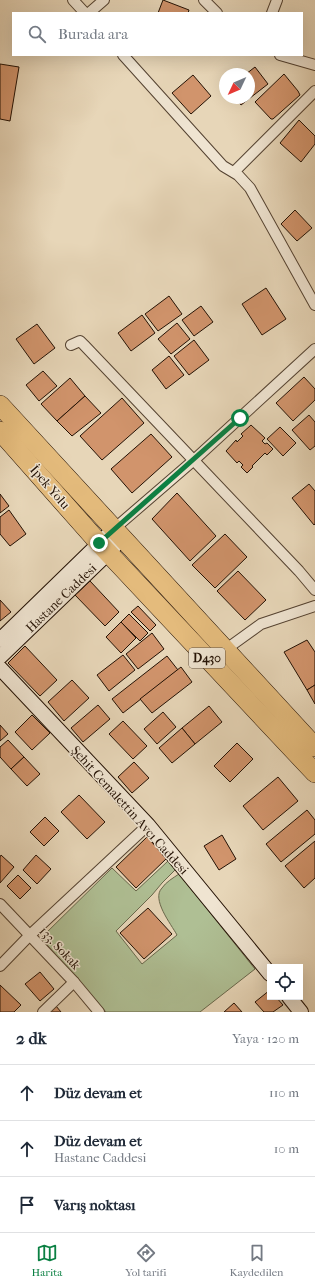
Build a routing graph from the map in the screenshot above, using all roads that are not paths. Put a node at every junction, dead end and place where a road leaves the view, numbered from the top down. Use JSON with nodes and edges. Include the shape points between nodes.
{"nodes":[{"id":1,"x":73,"y":0,"type":"edge"},
{"id":2,"x":104,"y":0,"type":"edge"},
{"id":3,"x":204,"y":0,"type":"edge"},
{"id":4,"x":277,"y":0,"type":"edge"},
{"id":5,"x":84,"y":12,"type":"edge"},
{"id":6,"x":89,"y":12,"type":"edge"},
{"id":7,"x":216,"y":12,"type":"edge"},
{"id":8,"x":272,"y":12,"type":"edge"},
{"id":9,"x":124,"y":56,"type":"edge"},
{"id":10,"x":284,"y":56,"type":"edge"},
{"id":11,"x":315,"y":64,"type":"edge"},
{"id":12,"x":315,"y":91,"type":"edge"},
{"id":13,"x":234,"y":172,"type":"junction"},
{"id":14,"x":315,"y":305,"type":"edge"},
{"id":15,"x":71,"y":345,"type":"dead end"},
{"id":16,"x":315,"y":350,"type":"edge"},
{"id":17,"x":0,"y":405,"type":"edge"},
{"id":18,"x":0,"y":431,"type":"edge"},
{"id":19,"x":194,"y":460,"type":"junction"},
{"id":20,"x":118,"y":534,"type":"junction"},
{"id":21,"x":104,"y":548,"type":"junction"},
{"id":22,"x":315,"y":590,"type":"edge"},
{"id":23,"x":315,"y":606,"type":"edge"},
{"id":24,"x":0,"y":640,"type":"edge"},
{"id":25,"x":225,"y":650,"type":"junction"},
{"id":26,"x":0,"y":657,"type":"edge"},
{"id":27,"x":0,"y":668,"type":"edge"},
{"id":28,"x":315,"y":747,"type":"edge"},
{"id":29,"x":315,"y":773,"type":"edge"},
{"id":30,"x":148,"y":825,"type":"junction"},
{"id":31,"x":0,"y":904,"type":"edge"},
{"id":32,"x":30,"y":935,"type":"junction"},
{"id":33,"x":0,"y":966,"type":"edge"},
{"id":34,"x":267,"y":970,"type":"edge"},
{"id":35,"x":74,"y":982,"type":"junction"},
{"id":36,"x":291,"y":1000,"type":"edge"},
{"id":37,"x":43,"y":1012,"type":"edge"},
{"id":38,"x":99,"y":1012,"type":"edge"},
{"id":39,"x":301,"y":1012,"type":"edge"}],
"edges":[{"from":1,"to":5,"type":"street"},
{"from":2,"to":6,"type":"street"},
{"from":3,"to":7,"type":"street"},
{"from":4,"to":8,"type":"street"},
{"from":9,"to":13,"type":"street","via":[[223,166]]},
{"from":10,"to":11,"type":"street"},
{"from":12,"to":13,"type":"street"},
{"from":13,"to":14,"type":"street","via":[[250,188]]},
{"from":15,"to":19,"type":"street","via":[[80,341]]},
{"from":16,"to":19,"type":"street"},
{"from":17,"to":20,"type":"highway","number":"D430"},
{"from":18,"to":21,"type":"highway","name":"İpek Yolu","number":"D430"},
{"from":19,"to":20,"type":"street"},
{"from":19,"to":22,"type":"street"},
{"from":20,"to":21,"type":"street","name":"Hastane Caddesi"},
{"from":20,"to":25,"type":"highway","number":"D430"},
{"from":21,"to":24,"type":"street","name":"Hastane Caddesi"},
{"from":21,"to":26,"type":"street","name":"Hastane Caddesi"},
{"from":21,"to":29,"type":"highway","number":"D430"},
{"from":23,"to":25,"type":"street","via":[[261,624]]},
{"from":25,"to":28,"type":"highway","number":"D430"},
{"from":27,"to":30,"type":"street","name":"Şehit Cemalettin Avcı Caddesi"},
{"from":30,"to":32,"type":"street"},
{"from":30,"to":34,"type":"street","name":"Şehit Cemalettin Avcı Caddesi"},
{"from":31,"to":32,"type":"street","name":"133. Sokak"},
{"from":32,"to":33,"type":"street"},
{"from":32,"to":35,"type":"street","name":"133. Sokak"},
{"from":35,"to":37,"type":"street"},
{"from":35,"to":38,"type":"street","name":"133. Sokak"},
{"from":36,"to":39,"type":"street"}]}
